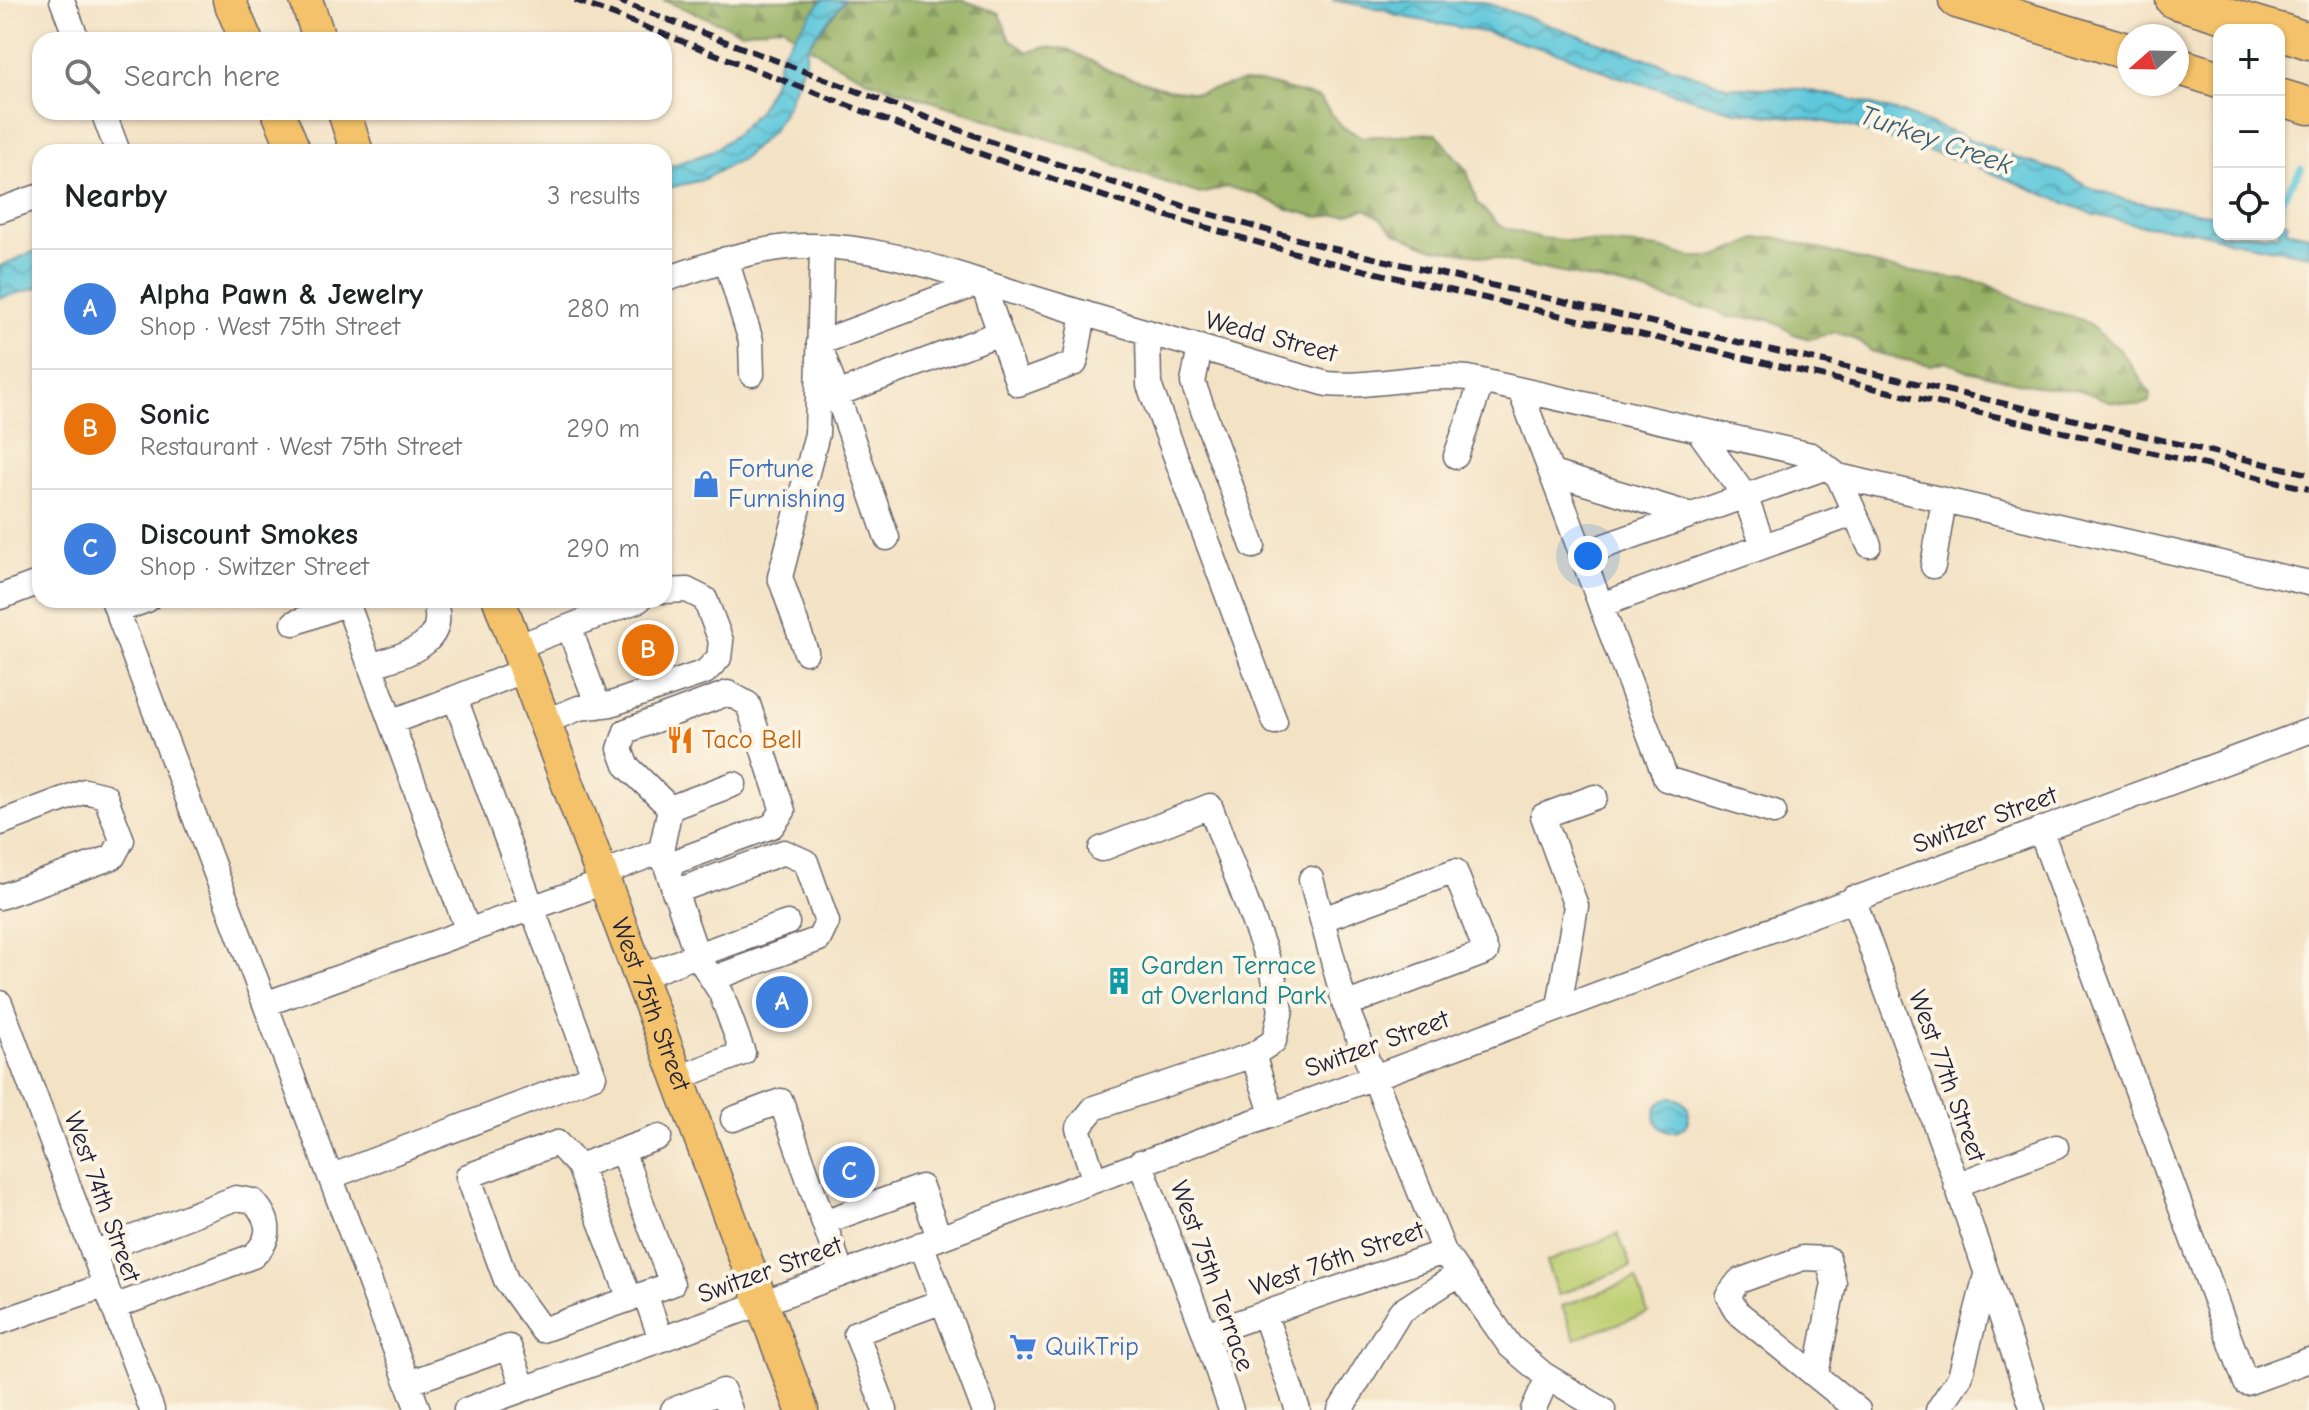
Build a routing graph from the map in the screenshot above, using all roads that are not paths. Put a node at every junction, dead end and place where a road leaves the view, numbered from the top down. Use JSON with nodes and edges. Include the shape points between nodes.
{"nodes":[{"id":1,"x":62,"y":0,"type":"edge"},
{"id":2,"x":229,"y":0,"type":"edge"},
{"id":3,"x":306,"y":0,"type":"edge"},
{"id":4,"x":1957,"y":0,"type":"edge"},
{"id":5,"x":2174,"y":0,"type":"edge"},
{"id":6,"x":2253,"y":24,"type":"edge"},
{"id":7,"x":74,"y":32,"type":"edge"},
{"id":8,"x":243,"y":32,"type":"edge"},
{"id":9,"x":317,"y":32,"type":"edge"},
{"id":10,"x":2285,"y":34,"type":"edge"},
{"id":11,"x":2309,"y":41,"type":"edge"},
{"id":12,"x":2117,"y":48,"type":"edge"},
{"id":13,"x":2189,"y":70,"type":"edge"},
{"id":14,"x":2213,"y":77,"type":"edge"},
{"id":15,"x":2285,"y":99,"type":"edge"},
{"id":16,"x":2309,"y":106,"type":"edge"},
{"id":17,"x":106,"y":120,"type":"edge"},
{"id":18,"x":281,"y":120,"type":"edge"},
{"id":19,"x":347,"y":120,"type":"edge"},
{"id":20,"x":115,"y":144,"type":"edge"},
{"id":21,"x":292,"y":144,"type":"edge"},
{"id":22,"x":354,"y":144,"type":"edge"},
{"id":23,"x":32,"y":199,"type":"edge"},
{"id":24,"x":0,"y":210,"type":"edge"},
{"id":25,"x":822,"y":247,"type":"junction"},
{"id":26,"x":726,"y":259,"type":"junction"},
{"id":27,"x":672,"y":277,"type":"edge"},
{"id":28,"x":982,"y":282,"type":"junction"},
{"id":29,"x":1084,"y":313,"type":"junction"},
{"id":30,"x":1148,"y":332,"type":"junction"},
{"id":31,"x":1000,"y":333,"type":"junction"},
{"id":32,"x":819,"y":343,"type":"junction"},
{"id":33,"x":1200,"y":347,"type":"junction"},
{"id":34,"x":752,"y":374,"type":"dead end"},
{"id":35,"x":1482,"y":381,"type":"junction"},
{"id":36,"x":1520,"y":390,"type":"junction"},
{"id":37,"x":837,"y":394,"type":"junction"},
{"id":38,"x":1698,"y":430,"type":"junction"},
{"id":39,"x":1456,"y":456,"type":"dead end"},
{"id":40,"x":1832,"y":471,"type":"junction"},
{"id":41,"x":1552,"y":473,"type":"junction"},
{"id":42,"x":1745,"y":496,"type":"junction"},
{"id":43,"x":1944,"y":500,"type":"junction"},
{"id":44,"x":1853,"y":511,"type":"junction"},
{"id":45,"x":1691,"y":515,"type":"junction"},
{"id":46,"x":887,"y":538,"type":"dead end"},
{"id":47,"x":1763,"y":545,"type":"junction"},
{"id":48,"x":1869,"y":545,"type":"dead end"},
{"id":49,"x":1253,"y":546,"type":"dead end"},
{"id":50,"x":1582,"y":554,"type":"junction"},
{"id":51,"x":1933,"y":566,"type":"dead end"},
{"id":52,"x":2309,"y":583,"type":"edge"},
{"id":53,"x":32,"y":585,"type":"edge"},
{"id":54,"x":672,"y":591,"type":"edge"},
{"id":55,"x":0,"y":597,"type":"edge"},
{"id":56,"x":1601,"y":605,"type":"junction"},
{"id":57,"x":116,"y":608,"type":"edge"},
{"id":58,"x":329,"y":608,"type":"edge"},
{"id":59,"x":349,"y":608,"type":"edge"},
{"id":60,"x":437,"y":608,"type":"edge"},
{"id":61,"x":502,"y":608,"type":"edge"},
{"id":62,"x":618,"y":608,"type":"edge"},
{"id":63,"x":294,"y":623,"type":"dead end"},
{"id":64,"x":569,"y":627,"type":"junction"},
{"id":65,"x":806,"y":652,"type":"dead end"},
{"id":66,"x":521,"y":659,"type":"junction"},
{"id":67,"x":371,"y":666,"type":"junction"},
{"id":68,"x":455,"y":698,"type":"junction"},
{"id":69,"x":598,"y":706,"type":"junction"},
{"id":70,"x":391,"y":722,"type":"junction"},
{"id":71,"x":544,"y":722,"type":"junction"},
{"id":72,"x":1275,"y":722,"type":"dead end"},
{"id":73,"x":2309,"y":731,"type":"edge"},
{"id":74,"x":734,"y":784,"type":"dead end"},
{"id":75,"x":1595,"y":797,"type":"dead end"},
{"id":76,"x":670,"y":808,"type":"junction"},
{"id":77,"x":1774,"y":812,"type":"dead end"},
{"id":78,"x":0,"y":823,"type":"edge"},
{"id":79,"x":2040,"y":829,"type":"junction"},
{"id":80,"x":1101,"y":849,"type":"dead end"},
{"id":81,"x":663,"y":858,"type":"junction"},
{"id":82,"x":603,"y":878,"type":"junction"},
{"id":83,"x":1311,"y":879,"type":"dead end"},
{"id":84,"x":674,"y":892,"type":"junction"},
{"id":85,"x":0,"y":897,"type":"edge"},
{"id":86,"x":1853,"y":898,"type":"junction"},
{"id":87,"x":533,"y":908,"type":"junction"},
{"id":88,"x":1323,"y":919,"type":"junction"},
{"id":89,"x":787,"y":923,"type":"dead end"},
{"id":90,"x":468,"y":931,"type":"junction"},
{"id":91,"x":697,"y":955,"type":"junction"},
{"id":92,"x":640,"y":977,"type":"junction"},
{"id":93,"x":712,"y":979,"type":"junction"},
{"id":94,"x":0,"y":1003,"type":"edge"},
{"id":95,"x":265,"y":1004,"type":"junction"},
{"id":96,"x":1345,"y":1005,"type":"junction"},
{"id":97,"x":1559,"y":1007,"type":"junction"},
{"id":98,"x":1253,"y":1055,"type":"junction"},
{"id":99,"x":1374,"y":1075,"type":"junction"},
{"id":100,"x":678,"y":1078,"type":"junction"},
{"id":101,"x":1272,"y":1113,"type":"junction"},
{"id":102,"x":733,"y":1119,"type":"dead end"},
{"id":103,"x":659,"y":1137,"type":"dead end"},
{"id":104,"x":2056,"y":1147,"type":"dead end"},
{"id":105,"x":622,"y":1151,"type":"junction"},
{"id":106,"x":1140,"y":1162,"type":"junction"},
{"id":107,"x":579,"y":1166,"type":"junction"},
{"id":108,"x":330,"y":1177,"type":"junction"},
{"id":109,"x":1094,"y":1179,"type":"junction"},
{"id":110,"x":1956,"y":1185,"type":"junction"},
{"id":111,"x":824,"y":1222,"type":"junction"},
{"id":112,"x":930,"y":1241,"type":"junction"},
{"id":113,"x":1444,"y":1252,"type":"junction"},
{"id":114,"x":93,"y":1253,"type":"junction"},
{"id":115,"x":842,"y":1274,"type":"junction"},
{"id":116,"x":1459,"y":1274,"type":"junction"},
{"id":117,"x":1986,"y":1275,"type":"junction"},
{"id":118,"x":110,"y":1296,"type":"junction"},
{"id":119,"x":637,"y":1296,"type":"junction"},
{"id":120,"x":943,"y":1301,"type":"junction"},
{"id":121,"x":762,"y":1303,"type":"junction"},
{"id":122,"x":1264,"y":1313,"type":"junction"},
{"id":123,"x":0,"y":1322,"type":"edge"},
{"id":124,"x":1205,"y":1334,"type":"junction"},
{"id":125,"x":661,"y":1339,"type":"junction"},
{"id":126,"x":2309,"y":1360,"type":"edge"},
{"id":127,"x":1816,"y":1375,"type":"junction"},
{"id":128,"x":1548,"y":1377,"type":"junction"},
{"id":129,"x":408,"y":1383,"type":"junction"},
{"id":130,"x":524,"y":1389,"type":"junction"},
{"id":131,"x":1599,"y":1409,"type":"edge"},
{"id":132,"x":152,"y":1410,"type":"edge"},
{"id":133,"x":418,"y":1410,"type":"edge"},
{"id":134,"x":466,"y":1410,"type":"edge"},
{"id":135,"x":673,"y":1410,"type":"edge"},
{"id":136,"x":730,"y":1410,"type":"edge"},
{"id":137,"x":802,"y":1410,"type":"edge"},
{"id":138,"x":885,"y":1410,"type":"edge"},
{"id":139,"x":984,"y":1410,"type":"edge"},
{"id":140,"x":1231,"y":1410,"type":"edge"},
{"id":141,"x":1298,"y":1410,"type":"edge"},
{"id":142,"x":1340,"y":1410,"type":"edge"},
{"id":143,"x":1533,"y":1410,"type":"edge"},
{"id":144,"x":1858,"y":1410,"type":"edge"},
{"id":145,"x":1938,"y":1410,"type":"edge"},
{"id":146,"x":2033,"y":1410,"type":"edge"}],
"edges":[{"from":1,"to":7,"type":"street"},
{"from":2,"to":8,"type":"main road"},
{"from":3,"to":9,"type":"main road"},
{"from":4,"to":12,"type":"highway"},
{"from":5,"to":6,"type":"highway"},
{"from":10,"to":11,"type":"highway"},
{"from":13,"to":14,"type":"highway"},
{"from":15,"to":16,"type":"highway"},
{"from":17,"to":20,"type":"street"},
{"from":18,"to":21,"type":"main road"},
{"from":19,"to":22,"type":"main road"},
{"from":23,"to":24,"type":"street"},
{"from":25,"to":26,"type":"street","name":"Wedd Street","via":[[757,251]]},
{"from":25,"to":28,"type":"street","name":"Wedd Street","via":[[892,256]]},
{"from":25,"to":32,"type":"street"},
{"from":26,"to":27,"type":"street","name":"Wedd Street"},
{"from":26,"to":34,"type":"street","via":[[751,341]]},
{"from":28,"to":29,"type":"street","name":"Wedd Street"},
{"from":28,"to":31,"type":"street"},
{"from":28,"to":32,"type":"street"},
{"from":29,"to":30,"type":"street","name":"Wedd Street"},
{"from":29,"to":31,"type":"street","via":[[1075,363],[1018,384]]},
{"from":30,"to":33,"type":"street","name":"Wedd Street"},
{"from":30,"to":72,"type":"street","via":[[1149,385]]},
{"from":31,"to":37,"type":"street"},
{"from":32,"to":37,"type":"street"},
{"from":32,"to":65,"type":"street","via":[[817,434],[780,577]]},
{"from":33,"to":35,"type":"street","name":"Wedd Street","via":[[1327,384],[1354,386],[1441,375]]},
{"from":33,"to":49,"type":"street","via":[[1193,383]]},
{"from":35,"to":36,"type":"street","name":"Wedd Street"},
{"from":35,"to":39,"type":"street"},
{"from":36,"to":38,"type":"street","name":"Wedd Street"},
{"from":36,"to":41,"type":"street"},
{"from":37,"to":46,"type":"street"},
{"from":38,"to":40,"type":"street","name":"Wedd Street","via":[[1811,455]]},
{"from":38,"to":42,"type":"street"},
{"from":40,"to":42,"type":"street"},
{"from":40,"to":43,"type":"street","name":"Wedd Street"},
{"from":40,"to":44,"type":"street"},
{"from":41,"to":45,"type":"street"},
{"from":41,"to":50,"type":"street"},
{"from":42,"to":45,"type":"street"},
{"from":42,"to":47,"type":"street"},
{"from":43,"to":51,"type":"street"},
{"from":43,"to":52,"type":"street","name":"Wedd Street"},
{"from":44,"to":47,"type":"street"},
{"from":44,"to":48,"type":"street"},
{"from":45,"to":50,"type":"street"},
{"from":47,"to":56,"type":"street"},
{"from":50,"to":56,"type":"street"},
{"from":53,"to":55,"type":"street"},
{"from":54,"to":69,"type":"street","via":[[687,590],[705,599],[721,641],[719,658],[705,672]]},
{"from":56,"to":77,"type":"street","via":[[1666,779]]},
{"from":57,"to":95,"type":"street"},
{"from":58,"to":63,"type":"street"},
{"from":59,"to":67,"type":"street"},
{"from":60,"to":67,"type":"street","via":[[436,631],[421,648]]},
{"from":61,"to":66,"type":"main road","name":"West 75th Street"},
{"from":62,"to":64,"type":"street"},
{"from":64,"to":66,"type":"street"},
{"from":64,"to":69,"type":"street"},
{"from":66,"to":68,"type":"street"},
{"from":66,"to":71,"type":"main road","name":"West 75th Street"},
{"from":67,"to":70,"type":"street"},
{"from":68,"to":70,"type":"street"},
{"from":68,"to":87,"type":"street"},
{"from":69,"to":71,"type":"street"},
{"from":70,"to":90,"type":"street"},
{"from":71,"to":82,"type":"main road","name":"West 75th Street"},
{"from":73,"to":79,"type":"street","name":"Switzer Street"},
{"from":74,"to":76,"type":"street"},
{"from":75,"to":97,"type":"street","via":[[1543,816],[1576,906]]},
{"from":76,"to":81,"type":"street"},
{"from":76,"to":81,"type":"street","via":[[626,765],[620,749],[626,731],[728,693],[748,704],[783,811],[772,826]]},
{"from":78,"to":85,"type":"street","via":[[85,791],[105,796],[122,840],[113,857]]},
{"from":79,"to":86,"type":"street","name":"Switzer Street"},
{"from":79,"to":126,"type":"street","via":[[2246,1383]]},
{"from":80,"to":98,"type":"street","via":[[1210,806],[1273,973],[1281,1010],[1274,1041]]},
{"from":81,"to":82,"type":"street"},
{"from":81,"to":84,"type":"street"},
{"from":82,"to":87,"type":"street"},
{"from":82,"to":92,"type":"main road","name":"West 75th Street"},
{"from":83,"to":88,"type":"street","name":"West 76th Street"},
{"from":84,"to":91,"type":"street"},
{"from":84,"to":93,"type":"street","via":[[784,852],[806,862],[827,922],[819,939]]},
{"from":86,"to":97,"type":"street","name":"Switzer Street"},
{"from":86,"to":110,"type":"street","name":"West 77th Street"},
{"from":87,"to":90,"type":"street"},
{"from":87,"to":108,"type":"street","via":[[594,1076]]},
{"from":88,"to":96,"type":"street","name":"West 76th Street"},
{"from":88,"to":96,"type":"street","via":[[1455,871],[1486,952]]},
{"from":89,"to":91,"type":"street"},
{"from":90,"to":95,"type":"street"},
{"from":91,"to":92,"type":"street"},
{"from":91,"to":93,"type":"street"},
{"from":92,"to":100,"type":"main road","name":"West 75th Street"},
{"from":93,"to":100,"type":"street","via":[[743,1053]]},
{"from":94,"to":114,"type":"street","name":"West 74th Street"},
{"from":95,"to":108,"type":"street"},
{"from":96,"to":99,"type":"street","name":"West 76th Street"},
{"from":97,"to":99,"type":"street","name":"Switzer Street"},
{"from":98,"to":101,"type":"street"},
{"from":98,"to":109,"type":"street","via":[[1094,1108],[1078,1128]]},
{"from":99,"to":101,"type":"street","name":"Switzer Street"},
{"from":99,"to":113,"type":"street","name":"West 76th Street"},
{"from":100,"to":121,"type":"main road","name":"West 75th Street"},
{"from":101,"to":106,"type":"street","name":"Switzer Street"},
{"from":102,"to":111,"type":"street","via":[[781,1101]]},
{"from":103,"to":105,"type":"street"},
{"from":104,"to":110,"type":"street"},
{"from":105,"to":107,"type":"street"},
{"from":105,"to":119,"type":"street","via":[[672,1284]]},
{"from":106,"to":109,"type":"street","name":"Switzer Street"},
{"from":106,"to":124,"type":"street","name":"West 75th Terrace"},
{"from":107,"to":119,"type":"street"},
{"from":107,"to":119,"type":"street","via":[[557,1143],[468,1176],[506,1280],[542,1330]]},
{"from":108,"to":129,"type":"street"},
{"from":109,"to":112,"type":"street","name":"Switzer Street"},
{"from":110,"to":117,"type":"street","name":"West 77th Street"},
{"from":111,"to":112,"type":"street","via":[[921,1187]]},
{"from":111,"to":115,"type":"street"},
{"from":112,"to":115,"type":"street","name":"Switzer Street"},
{"from":112,"to":120,"type":"street"},
{"from":113,"to":116,"type":"street"},
{"from":113,"to":122,"type":"street","name":"West 76th Street"},
{"from":114,"to":118,"type":"street","name":"West 74th Street"},
{"from":114,"to":118,"type":"street","via":[[236,1198],[253,1201],[266,1219],[268,1233],[253,1256]]},
{"from":115,"to":121,"type":"street","name":"Switzer Street"},
{"from":116,"to":128,"type":"street","via":[[1510,1346]]},
{"from":116,"to":142,"type":"street","via":[[1400,1312]]},
{"from":117,"to":145,"type":"street","via":[[1960,1377]]},
{"from":117,"to":146,"type":"street","name":"West 77th Street"},
{"from":118,"to":123,"type":"street"},
{"from":118,"to":132,"type":"street","name":"West 74th Street"},
{"from":119,"to":125,"type":"street"},
{"from":120,"to":138,"type":"street","via":[[856,1333]]},
{"from":120,"to":139,"type":"street"},
{"from":121,"to":125,"type":"street","name":"Switzer Street"},
{"from":121,"to":137,"type":"main road","name":"West 75th Street"},
{"from":122,"to":124,"type":"street","name":"West 76th Street"},
{"from":122,"to":141,"type":"street"},
{"from":124,"to":140,"type":"street","name":"West 75th Terrace"},
{"from":125,"to":130,"type":"street","name":"Switzer Street"},
{"from":127,"to":127,"type":"street","via":[[1736,1311],[1728,1295],[1739,1281],[1803,1258],[1828,1259],[1834,1283]]},
{"from":127,"to":144,"type":"street"},
{"from":128,"to":131,"type":"street"},
{"from":128,"to":143,"type":"street"},
{"from":129,"to":130,"type":"street","via":[[509,1347]]},
{"from":129,"to":133,"type":"street"},
{"from":130,"to":134,"type":"street","name":"Switzer Street"},
{"from":135,"to":136,"type":"street","via":[[723,1391]]}]}
